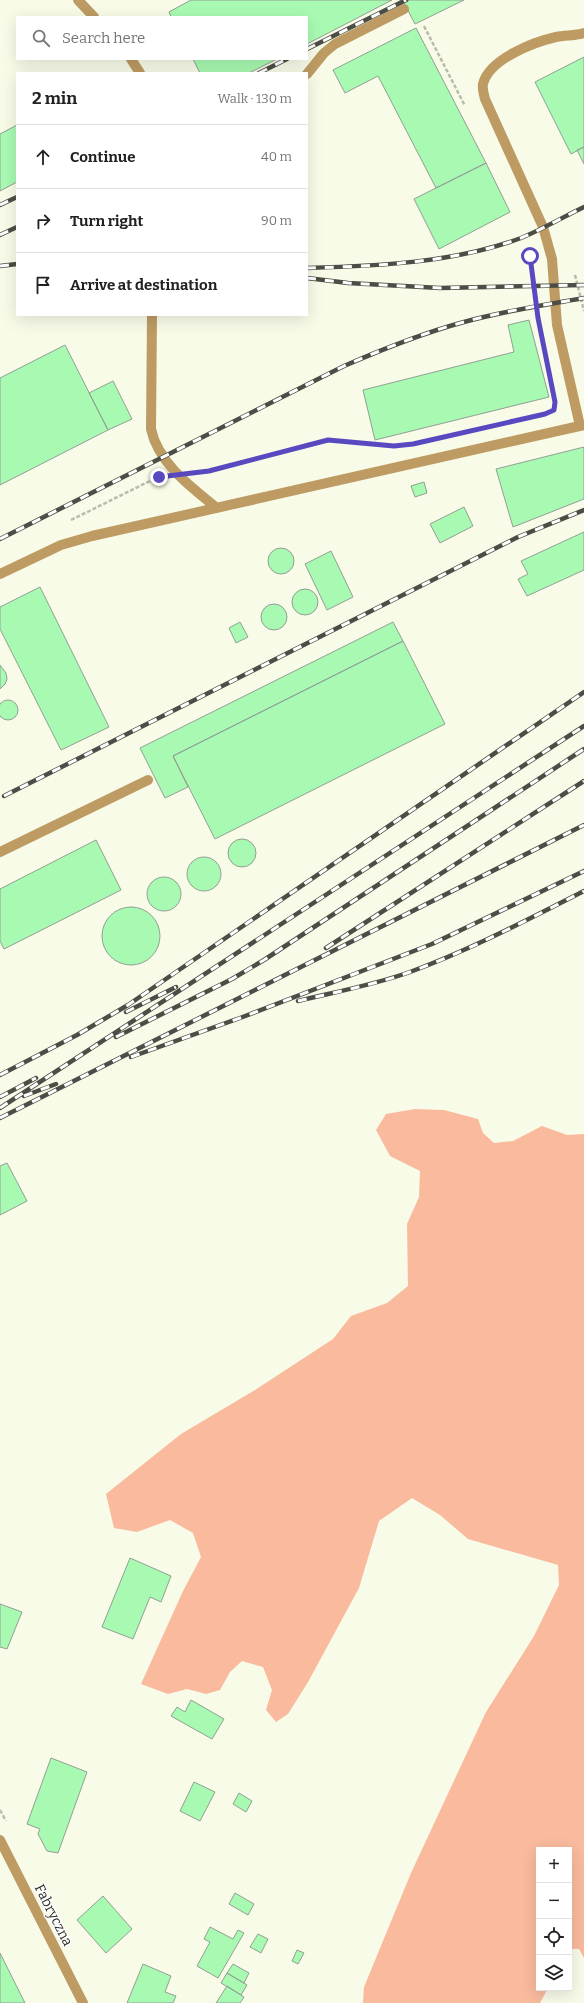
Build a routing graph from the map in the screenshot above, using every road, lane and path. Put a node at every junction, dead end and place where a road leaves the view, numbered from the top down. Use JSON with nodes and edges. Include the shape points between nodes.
{"nodes":[{"id":1,"x":78,"y":0,"type":"edge"},
{"id":2,"x":404,"y":9,"type":"dead end"},
{"id":3,"x":93,"y":16,"type":"edge"},
{"id":4,"x":424,"y":26,"type":"dead end"},
{"id":5,"x":584,"y":33,"type":"edge"},
{"id":6,"x":132,"y":60,"type":"edge"},
{"id":7,"x":139,"y":72,"type":"edge"},
{"id":8,"x":308,"y":73,"type":"edge"},
{"id":9,"x":467,"y":110,"type":"dead end"},
{"id":10,"x":152,"y":316,"type":"edge"},
{"id":11,"x":582,"y":425,"type":"edge"},
{"id":12,"x":400,"y":445,"type":"dead end"},
{"id":13,"x":179,"y":475,"type":"junction"},
{"id":14,"x":217,"y":508,"type":"junction"},
{"id":15,"x":69,"y":520,"type":"dead end"},
{"id":16,"x":0,"y":574,"type":"edge"},
{"id":17,"x":148,"y":780,"type":"dead end"},
{"id":18,"x":0,"y":852,"type":"edge"},
{"id":19,"x":0,"y":1840,"type":"edge"},
{"id":20,"x":83,"y":2003,"type":"edge"}],
"edges":[{"from":1,"to":3,"type":"street"},
{"from":2,"to":8,"type":"street","via":[[335,44],[324,52]]},
{"from":4,"to":9,"type":"path"},
{"from":5,"to":11,"type":"street","via":[[557,37],[522,48],[496,64],[483,84],[485,99],[543,227],[552,259],[557,325]]},
{"from":6,"to":7,"type":"street"},
{"from":10,"to":13,"type":"street","via":[[151,428],[159,450]]},
{"from":11,"to":14,"type":"street"},
{"from":12,"to":13,"type":"path","via":[[328,440],[209,471]]},
{"from":13,"to":14,"type":"street"},
{"from":13,"to":15,"type":"path","via":[[159,477]]},
{"from":14,"to":16,"type":"street","via":[[61,545]]},
{"from":17,"to":18,"type":"street"},
{"from":19,"to":20,"type":"street","name":"Fabryczna"}]}
